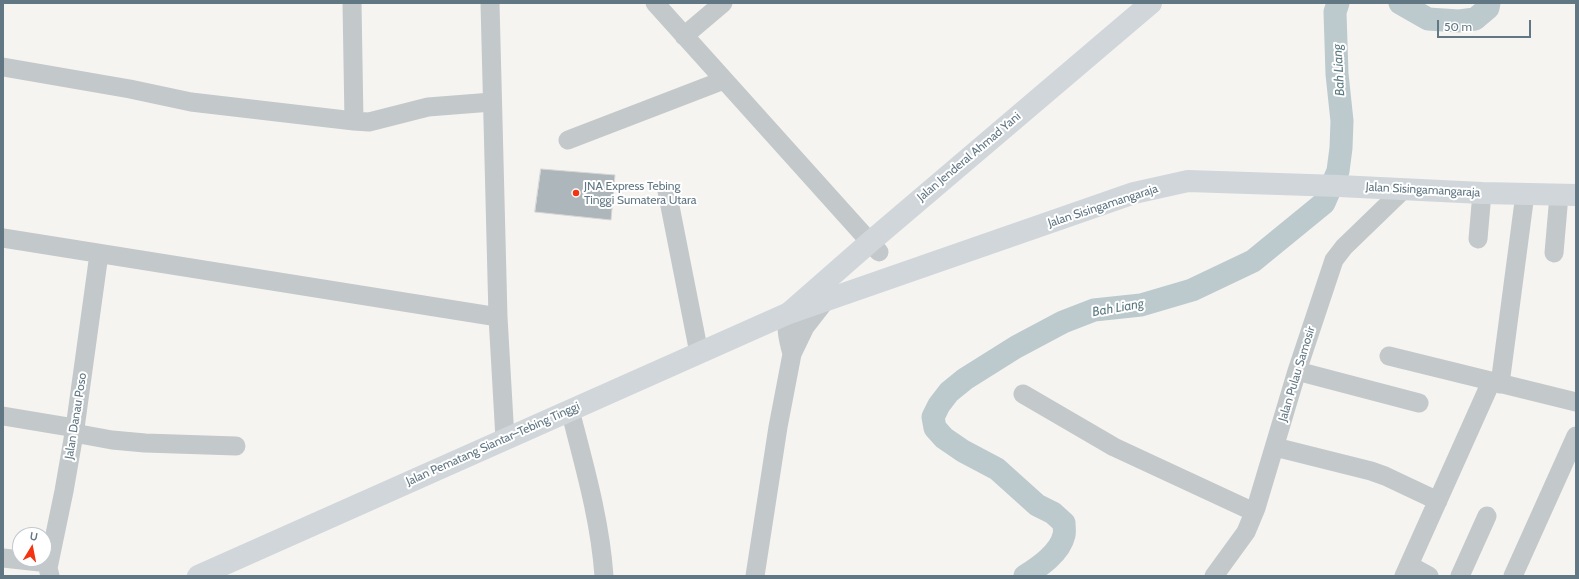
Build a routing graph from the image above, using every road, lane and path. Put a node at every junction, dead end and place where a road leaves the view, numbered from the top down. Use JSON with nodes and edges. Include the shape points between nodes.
{"nodes":[{"id":1,"x":352,"y":3,"type":"edge"},
{"id":2,"x":490,"y":3,"type":"edge"},
{"id":3,"x":655,"y":3,"type":"edge"},
{"id":4,"x":723,"y":3,"type":"edge"},
{"id":5,"x":1151,"y":3,"type":"edge"},
{"id":6,"x":1166,"y":3,"type":"edge"},
{"id":7,"x":684,"y":36,"type":"junction"},
{"id":8,"x":3,"y":67,"type":"edge"},
{"id":9,"x":724,"y":80,"type":"junction"},
{"id":10,"x":492,"y":102,"type":"junction"},
{"id":11,"x":354,"y":121,"type":"junction"},
{"id":12,"x":568,"y":140,"type":"dead end"},
{"id":13,"x":1404,"y":189,"type":"junction"},
{"id":14,"x":667,"y":191,"type":"dead end"},
{"id":15,"x":1482,"y":193,"type":"junction"},
{"id":16,"x":1525,"y":194,"type":"junction"},
{"id":17,"x":1567,"y":195,"type":"edge"},
{"id":18,"x":3,"y":238,"type":"edge"},
{"id":19,"x":1478,"y":239,"type":"dead end"},
{"id":20,"x":875,"y":247,"type":"junction"},
{"id":21,"x":1554,"y":253,"type":"dead end"},
{"id":22,"x":99,"y":254,"type":"junction"},
{"id":23,"x":826,"y":300,"type":"junction"},
{"id":24,"x":788,"y":313,"type":"junction"},
{"id":25,"x":498,"y":317,"type":"junction"},
{"id":26,"x":698,"y":353,"type":"junction"},
{"id":27,"x":792,"y":354,"type":"junction"},
{"id":28,"x":1389,"y":356,"type":"dead end"},
{"id":29,"x":1297,"y":371,"type":"junction"},
{"id":30,"x":1496,"y":383,"type":"junction"},
{"id":31,"x":1023,"y":394,"type":"dead end"},
{"id":32,"x":1576,"y":402,"type":"edge"},
{"id":33,"x":1419,"y":403,"type":"dead end"},
{"id":34,"x":570,"y":410,"type":"junction"},
{"id":35,"x":3,"y":416,"type":"edge"},
{"id":36,"x":75,"y":431,"type":"junction"},
{"id":37,"x":1576,"y":436,"type":"edge"},
{"id":38,"x":505,"y":439,"type":"junction"},
{"id":39,"x":236,"y":446,"type":"dead end"},
{"id":40,"x":1275,"y":447,"type":"junction"},
{"id":41,"x":1438,"y":501,"type":"junction"},
{"id":42,"x":1254,"y":512,"type":"junction"},
{"id":43,"x":1487,"y":516,"type":"dead end"},
{"id":44,"x":3,"y":558,"type":"edge"},
{"id":45,"x":50,"y":569,"type":"edge"},
{"id":46,"x":1406,"y":571,"type":"edge"},
{"id":47,"x":198,"y":576,"type":"edge"},
{"id":48,"x":604,"y":576,"type":"edge"},
{"id":49,"x":755,"y":576,"type":"edge"},
{"id":50,"x":1214,"y":576,"type":"edge"},
{"id":51,"x":1429,"y":576,"type":"edge"},
{"id":52,"x":1460,"y":576,"type":"edge"},
{"id":53,"x":1513,"y":576,"type":"edge"}],
"edges":[{"from":1,"to":11,"type":"street"},
{"from":2,"to":10,"type":"street"},
{"from":3,"to":7,"type":"street"},
{"from":4,"to":7,"type":"street"},
{"from":5,"to":20,"type":"main road","name":"Jalan Jenderal Ahmad Yani"},
{"from":6,"to":20,"type":"main road","name":"Jalan Jenderal Ahmad Yani"},
{"from":7,"to":9,"type":"street"},
{"from":8,"to":11,"type":"street","via":[[191,102]]},
{"from":9,"to":12,"type":"street"},
{"from":9,"to":20,"type":"street"},
{"from":10,"to":11,"type":"street","via":[[428,107],[369,122]]},
{"from":10,"to":25,"type":"street"},
{"from":13,"to":15,"type":"main road","name":"Jalan Sisingamangaraja"},
{"from":13,"to":23,"type":"main road","name":"Jalan Sisingamangaraja","via":[[1188,181],[1134,193]]},
{"from":13,"to":29,"type":"street","name":"Jalan Pulau Samosir","via":[[1344,247],[1334,260]]},
{"from":14,"to":26,"type":"street"},
{"from":15,"to":16,"type":"main road","name":"Jalan Sisingamangaraja"},
{"from":15,"to":19,"type":"street"},
{"from":16,"to":17,"type":"main road","name":"Jalan Sisingamangaraja"},
{"from":16,"to":30,"type":"street"},
{"from":17,"to":21,"type":"street"},
{"from":18,"to":22,"type":"street"},
{"from":20,"to":23,"type":"main road","name":"Jalan Jenderal Ahmad Yani"},
{"from":20,"to":24,"type":"main road","name":"Jalan Jenderal Ahmad Yani"},
{"from":22,"to":25,"type":"street"},
{"from":22,"to":36,"type":"street","name":"Jalan Danau Poso"},
{"from":23,"to":24,"type":"main road","name":"Jalan Sisingamangaraja"},
{"from":23,"to":27,"type":"street","via":[[805,327]]},
{"from":24,"to":26,"type":"main road","name":"Jalan Pematang Siantar–Tebing Tinggi"},
{"from":24,"to":27,"type":"street","via":[[787,336]]},
{"from":25,"to":38,"type":"street"},
{"from":26,"to":34,"type":"main road","name":"Jalan Pematang Siantar–Tebing Tinggi"},
{"from":27,"to":49,"type":"street"},
{"from":28,"to":30,"type":"street"},
{"from":29,"to":33,"type":"street"},
{"from":29,"to":40,"type":"street","name":"Jalan Pulau Samosir"},
{"from":30,"to":32,"type":"street"},
{"from":30,"to":41,"type":"street"},
{"from":31,"to":42,"type":"street","via":[[1114,448]]},
{"from":34,"to":38,"type":"main road","name":"Jalan Pematang Siantar–Tebing Tinggi"},
{"from":34,"to":48,"type":"street","via":[[596,513]]},
{"from":35,"to":36,"type":"street"},
{"from":36,"to":39,"type":"street","via":[[112,440]]},
{"from":36,"to":45,"type":"street","name":"Jalan Danau Poso"},
{"from":37,"to":53,"type":"street"},
{"from":38,"to":47,"type":"main road","name":"Jalan Pematang Siantar–Tebing Tinggi"},
{"from":40,"to":41,"type":"street","via":[[1371,471]]},
{"from":40,"to":42,"type":"street","name":"Jalan Pulau Samosir"},
{"from":41,"to":46,"type":"street"},
{"from":42,"to":50,"type":"street","name":"Jalan Pulau Samosir","via":[[1246,532]]},
{"from":43,"to":52,"type":"street"},
{"from":44,"to":45,"type":"street"},
{"from":46,"to":51,"type":"street"}]}
